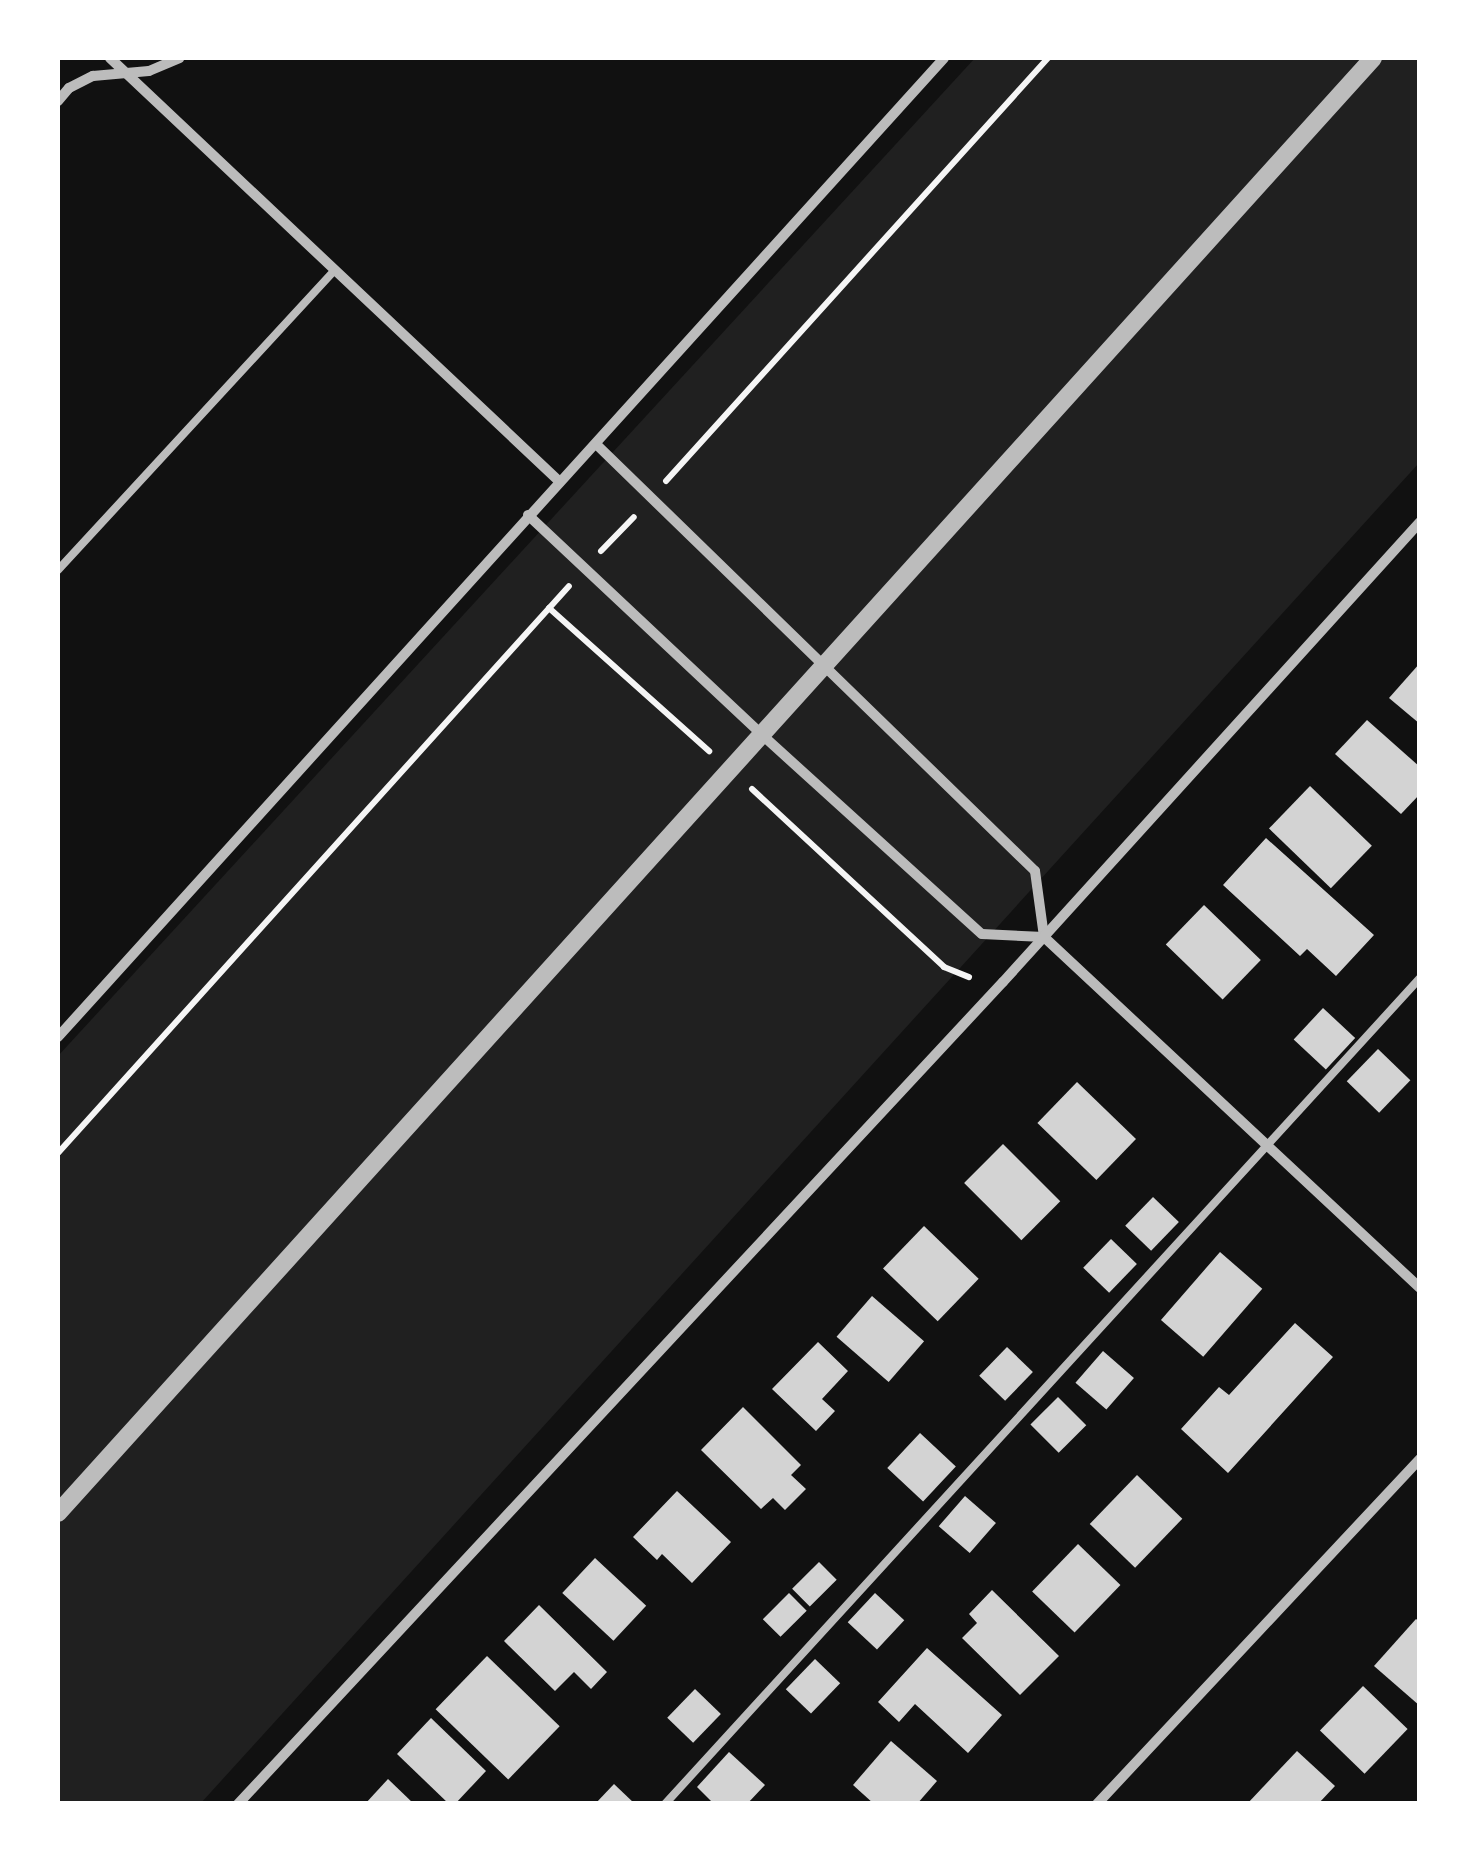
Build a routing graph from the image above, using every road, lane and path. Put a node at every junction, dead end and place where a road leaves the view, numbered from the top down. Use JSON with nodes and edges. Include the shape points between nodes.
{"nodes":[{"id":1,"x":110,"y":58,"type":"edge"},
{"id":2,"x":179,"y":58,"type":"edge"},
{"id":3,"x":944,"y":58,"type":"edge"},
{"id":4,"x":1048,"y":58,"type":"edge"},
{"id":5,"x":1373,"y":58,"type":"edge"},
{"id":6,"x":125,"y":71,"type":"junction"},
{"id":7,"x":58,"y":100,"type":"edge"},
{"id":8,"x":334,"y":272,"type":"junction"},
{"id":9,"x":597,"y":446,"type":"junction"},
{"id":10,"x":560,"y":482,"type":"junction"},
{"id":11,"x":650,"y":500,"type":"junction"},
{"id":12,"x":528,"y":515,"type":"junction"},
{"id":13,"x":1420,"y":522,"type":"edge"},
{"id":14,"x":584,"y":569,"type":"junction"},
{"id":15,"x":58,"y":570,"type":"edge"},
{"id":16,"x":549,"y":608,"type":"junction"},
{"id":17,"x":820,"y":668,"type":"junction"},
{"id":18,"x":760,"y":734,"type":"junction"},
{"id":19,"x":709,"y":751,"type":"dead end"},
{"id":20,"x":751,"y":788,"type":"dead end"},
{"id":21,"x":1044,"y":937,"type":"junction"},
{"id":22,"x":969,"y":977,"type":"dead end"},
{"id":23,"x":1420,"y":978,"type":"edge"},
{"id":24,"x":58,"y":1037,"type":"edge"},
{"id":25,"x":1268,"y":1146,"type":"junction"},
{"id":26,"x":58,"y":1153,"type":"edge"},
{"id":27,"x":1420,"y":1288,"type":"edge"},
{"id":28,"x":1420,"y":1459,"type":"edge"},
{"id":29,"x":58,"y":1513,"type":"edge"},
{"id":30,"x":238,"y":1804,"type":"edge"},
{"id":31,"x":664,"y":1804,"type":"edge"},
{"id":32,"x":1098,"y":1804,"type":"edge"}],
"edges":[{"from":1,"to":6,"type":"street"},
{"from":2,"to":6,"type":"street","via":[[150,71]]},
{"from":3,"to":9,"type":"street"},
{"from":4,"to":11,"type":"path"},
{"from":5,"to":17,"type":"street"},
{"from":6,"to":7,"type":"street","via":[[93,76]]},
{"from":6,"to":8,"type":"street"},
{"from":8,"to":10,"type":"street"},
{"from":8,"to":15,"type":"lane"},
{"from":9,"to":10,"type":"street"},
{"from":9,"to":11,"type":"street"},
{"from":10,"to":12,"type":"street"},
{"from":11,"to":14,"type":"path"},
{"from":11,"to":17,"type":"street"},
{"from":12,"to":14,"type":"street"},
{"from":12,"to":24,"type":"street"},
{"from":13,"to":21,"type":"street"},
{"from":14,"to":16,"type":"path"},
{"from":14,"to":18,"type":"street"},
{"from":16,"to":19,"type":"path"},
{"from":16,"to":26,"type":"path"},
{"from":17,"to":18,"type":"street"},
{"from":17,"to":21,"type":"street","via":[[1035,872]]},
{"from":18,"to":21,"type":"street","via":[[982,934]]},
{"from":18,"to":29,"type":"street"},
{"from":20,"to":22,"type":"path","via":[[944,967]]},
{"from":21,"to":25,"type":"street"},
{"from":21,"to":30,"type":"street"},
{"from":23,"to":25,"type":"lane"},
{"from":25,"to":27,"type":"street"},
{"from":25,"to":31,"type":"lane"},
{"from":28,"to":32,"type":"street"}]}
